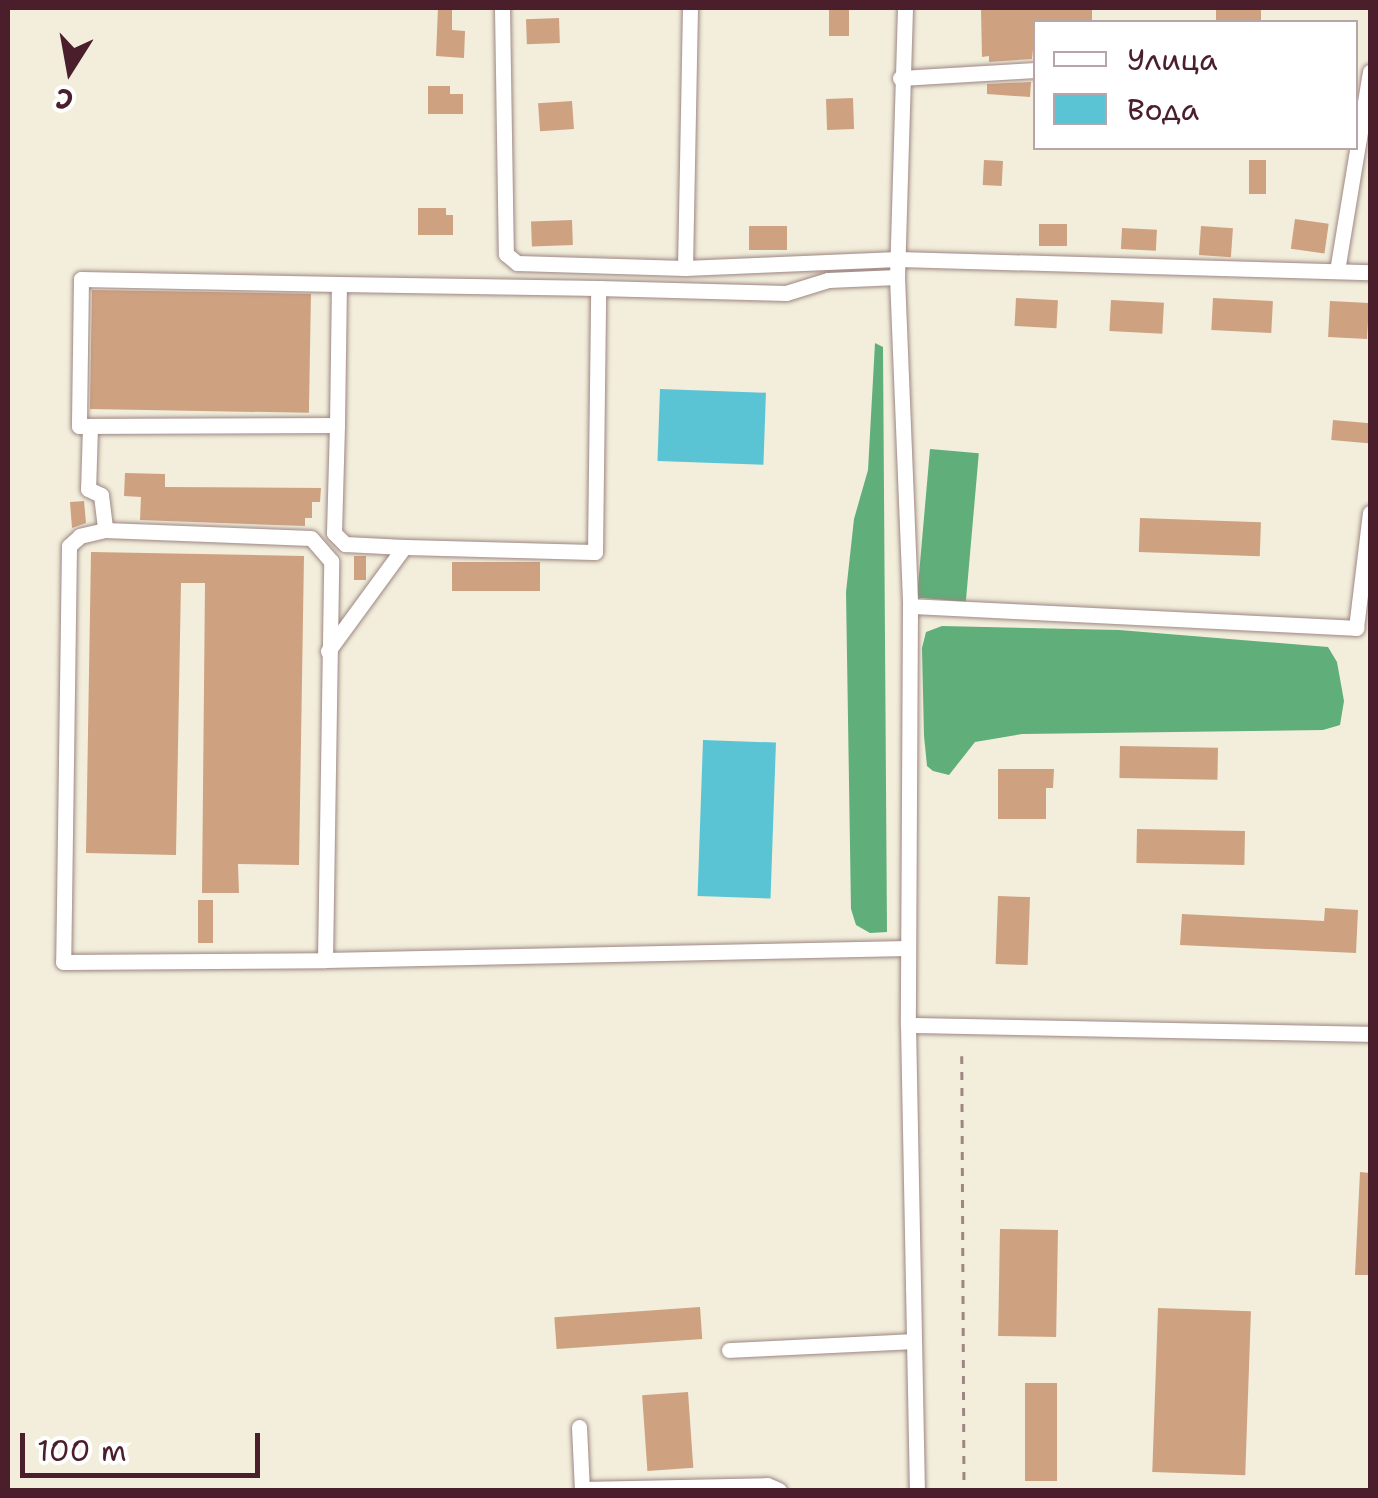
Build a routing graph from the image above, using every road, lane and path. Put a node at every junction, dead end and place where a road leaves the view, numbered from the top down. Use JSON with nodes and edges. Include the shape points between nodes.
{"nodes":[{"id":1,"x":502,"y":8,"type":"edge"},
{"id":2,"x":690,"y":8,"type":"edge"},
{"id":3,"x":905,"y":8,"type":"edge"},
{"id":4,"x":1033,"y":70,"type":"edge"},
{"id":5,"x":1370,"y":72,"type":"edge"},
{"id":6,"x":900,"y":78,"type":"junction"},
{"id":7,"x":1358,"y":144,"type":"edge"},
{"id":8,"x":1357,"y":150,"type":"edge"},
{"id":9,"x":898,"y":259,"type":"junction"},
{"id":10,"x":685,"y":268,"type":"junction"},
{"id":11,"x":1337,"y":271,"type":"junction"},
{"id":12,"x":1370,"y":272,"type":"edge"},
{"id":13,"x":897,"y":277,"type":"junction"},
{"id":14,"x":339,"y":284,"type":"junction"},
{"id":15,"x":598,"y":288,"type":"junction"},
{"id":16,"x":337,"y":425,"type":"junction"},
{"id":17,"x":90,"y":427,"type":"junction"},
{"id":18,"x":1370,"y":513,"type":"edge"},
{"id":19,"x":105,"y":530,"type":"junction"},
{"id":20,"x":404,"y":547,"type":"junction"},
{"id":21,"x":910,"y":606,"type":"junction"},
{"id":22,"x":328,"y":651,"type":"junction"},
{"id":23,"x":908,"y":948,"type":"junction"},
{"id":24,"x":325,"y":960,"type":"junction"},
{"id":25,"x":908,"y":1025,"type":"junction"},
{"id":26,"x":1370,"y":1034,"type":"edge"},
{"id":27,"x":962,"y":1056,"type":"dead end"},
{"id":28,"x":913,"y":1341,"type":"junction"},
{"id":29,"x":730,"y":1350,"type":"dead end"},
{"id":30,"x":580,"y":1427,"type":"dead end"},
{"id":31,"x":582,"y":1490,"type":"edge"},
{"id":32,"x":780,"y":1490,"type":"edge"},
{"id":33,"x":917,"y":1490,"type":"edge"},
{"id":34,"x":964,"y":1490,"type":"edge"}],
"edges":[{"from":1,"to":10,"type":"street","via":[[506,254],[517,263]]},
{"from":2,"to":10,"type":"street"},
{"from":3,"to":6,"type":"street"},
{"from":4,"to":6,"type":"street"},
{"from":5,"to":7,"type":"street"},
{"from":6,"to":9,"type":"street"},
{"from":8,"to":11,"type":"street"},
{"from":9,"to":10,"type":"street"},
{"from":9,"to":11,"type":"street"},
{"from":9,"to":13,"type":"street"},
{"from":11,"to":12,"type":"street"},
{"from":13,"to":15,"type":"street","via":[[828,280],[786,293]]},
{"from":13,"to":21,"type":"street"},
{"from":14,"to":15,"type":"street"},
{"from":14,"to":16,"type":"street"},
{"from":14,"to":17,"type":"street","via":[[81,280],[78,426]]},
{"from":15,"to":20,"type":"street","via":[[595,552]]},
{"from":16,"to":17,"type":"street"},
{"from":16,"to":20,"type":"street","via":[[334,533],[345,544]]},
{"from":17,"to":19,"type":"street","via":[[88,489],[102,495]]},
{"from":18,"to":21,"type":"street","via":[[1356,628]]},
{"from":19,"to":22,"type":"street","via":[[311,538],[332,562]]},
{"from":19,"to":24,"type":"street","via":[[69,546],[63,962]]},
{"from":20,"to":22,"type":"street"},
{"from":21,"to":23,"type":"street"},
{"from":22,"to":24,"type":"street"},
{"from":23,"to":24,"type":"street"},
{"from":23,"to":25,"type":"street"},
{"from":25,"to":26,"type":"street"},
{"from":25,"to":28,"type":"street"},
{"from":27,"to":34,"type":"path"},
{"from":28,"to":29,"type":"street"},
{"from":28,"to":33,"type":"street"},
{"from":30,"to":31,"type":"street"},
{"from":31,"to":32,"type":"street"}]}
